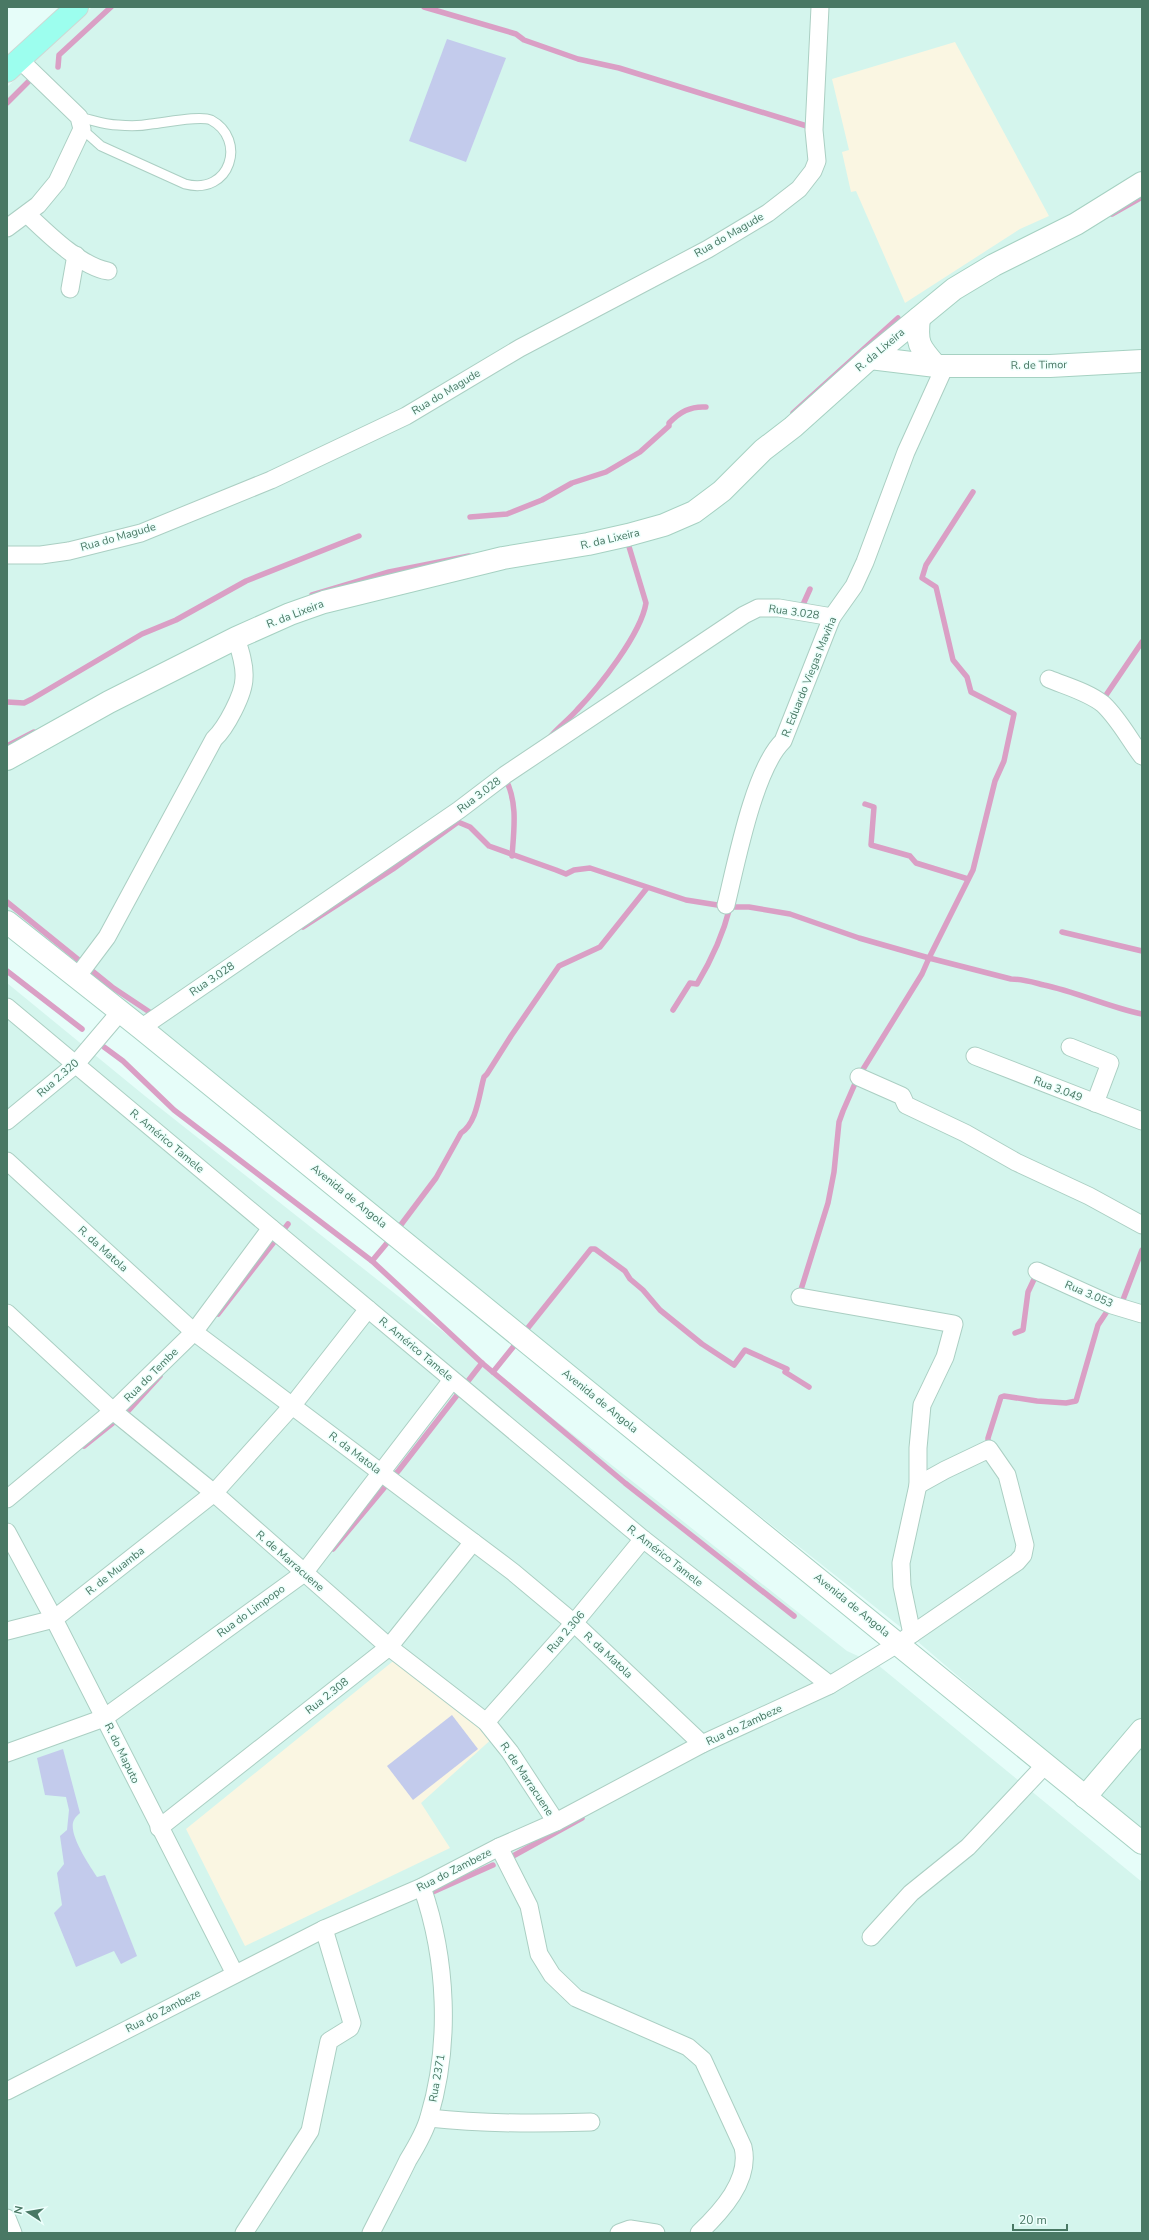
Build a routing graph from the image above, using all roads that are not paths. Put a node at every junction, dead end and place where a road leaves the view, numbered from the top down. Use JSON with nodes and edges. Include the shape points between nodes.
{"nodes":[{"id":1,"x":77,"y":7,"type":"edge"},
{"id":2,"x":820,"y":7,"type":"edge"},
{"id":3,"x":13,"y":66,"type":"edge"},
{"id":4,"x":81,"y":123,"type":"junction"},
{"id":5,"x":1142,"y":183,"type":"edge"},
{"id":6,"x":27,"y":214,"type":"junction"},
{"id":7,"x":7,"y":228,"type":"edge"},
{"id":8,"x":76,"y":255,"type":"junction"},
{"id":9,"x":108,"y":270,"type":"dead end"},
{"id":10,"x":70,"y":289,"type":"dead end"},
{"id":11,"x":919,"y":318,"type":"junction"},
{"id":12,"x":870,"y":358,"type":"junction"},
{"id":13,"x":1142,"y":361,"type":"edge"},
{"id":14,"x":940,"y":366,"type":"junction"},
{"id":15,"x":7,"y":555,"type":"edge"},
{"id":16,"x":832,"y":617,"type":"junction"},
{"id":17,"x":236,"y":638,"type":"junction"},
{"id":18,"x":1049,"y":679,"type":"dead end"},
{"id":19,"x":1142,"y":756,"type":"edge"},
{"id":20,"x":7,"y":759,"type":"edge"},
{"id":21,"x":726,"y":905,"type":"dead end"},
{"id":22,"x":7,"y":922,"type":"edge"},
{"id":23,"x":77,"y":977,"type":"junction"},
{"id":24,"x":7,"y":1007,"type":"edge"},
{"id":25,"x":120,"y":1012,"type":"junction"},
{"id":26,"x":141,"y":1028,"type":"junction"},
{"id":27,"x":1070,"y":1047,"type":"dead end"},
{"id":28,"x":975,"y":1056,"type":"dead end"},
{"id":29,"x":75,"y":1065,"type":"junction"},
{"id":30,"x":859,"y":1077,"type":"dead end"},
{"id":31,"x":1096,"y":1103,"type":"junction"},
{"id":32,"x":7,"y":1121,"type":"edge"},
{"id":33,"x":1142,"y":1121,"type":"edge"},
{"id":34,"x":7,"y":1161,"type":"edge"},
{"id":35,"x":1142,"y":1225,"type":"edge"},
{"id":36,"x":271,"y":1228,"type":"junction"},
{"id":37,"x":1036,"y":1271,"type":"dead end"},
{"id":38,"x":800,"y":1297,"type":"dead end"},
{"id":39,"x":368,"y":1309,"type":"junction"},
{"id":40,"x":7,"y":1313,"type":"edge"},
{"id":41,"x":1142,"y":1314,"type":"edge"},
{"id":42,"x":194,"y":1332,"type":"junction"},
{"id":43,"x":452,"y":1380,"type":"junction"},
{"id":44,"x":292,"y":1406,"type":"junction"},
{"id":45,"x":113,"y":1411,"type":"junction"},
{"id":46,"x":381,"y":1473,"type":"junction"},
{"id":47,"x":918,"y":1485,"type":"junction"},
{"id":48,"x":214,"y":1493,"type":"junction"},
{"id":49,"x":7,"y":1499,"type":"edge"},
{"id":50,"x":7,"y":1532,"type":"edge"},
{"id":51,"x":643,"y":1539,"type":"junction"},
{"id":52,"x":473,"y":1542,"type":"junction"},
{"id":53,"x":304,"y":1573,"type":"junction"},
{"id":54,"x":54,"y":1619,"type":"junction"},
{"id":55,"x":574,"y":1623,"type":"junction"},
{"id":56,"x":7,"y":1631,"type":"edge"},
{"id":57,"x":905,"y":1639,"type":"junction"},
{"id":58,"x":389,"y":1647,"type":"junction"},
{"id":59,"x":830,"y":1685,"type":"junction"},
{"id":60,"x":104,"y":1718,"type":"junction"},
{"id":61,"x":486,"y":1722,"type":"junction"},
{"id":62,"x":1142,"y":1730,"type":"edge"},
{"id":63,"x":702,"y":1744,"type":"junction"},
{"id":64,"x":7,"y":1753,"type":"edge"},
{"id":65,"x":1046,"y":1764,"type":"junction"},
{"id":66,"x":1085,"y":1797,"type":"junction"},
{"id":67,"x":556,"y":1822,"type":"junction"},
{"id":68,"x":159,"y":1828,"type":"junction"},
{"id":69,"x":1142,"y":1843,"type":"edge"},
{"id":70,"x":499,"y":1847,"type":"junction"},
{"id":71,"x":422,"y":1887,"type":"junction"},
{"id":72,"x":324,"y":1929,"type":"junction"},
{"id":73,"x":871,"y":1937,"type":"dead end"},
{"id":74,"x":235,"y":1974,"type":"junction"},
{"id":75,"x":7,"y":2091,"type":"edge"},
{"id":76,"x":429,"y":2118,"type":"junction"},
{"id":77,"x":592,"y":2122,"type":"dead end"},
{"id":78,"x":7,"y":2218,"type":"edge"},
{"id":79,"x":13,"y":2233,"type":"edge"},
{"id":80,"x":244,"y":2233,"type":"edge"},
{"id":81,"x":370,"y":2233,"type":"edge"},
{"id":82,"x":619,"y":2233,"type":"edge"},
{"id":83,"x":656,"y":2233,"type":"edge"},
{"id":84,"x":699,"y":2233,"type":"edge"}],
"edges":[{"from":1,"to":3,"type":"main road"},
{"from":2,"to":15,"type":"street","name":"Rua do Magude","via":[[814,130],[817,161],[813,171],[799,189],[768,213],[708,249],[520,348],[406,416],[271,480],[141,533],[69,551],[41,555]]},
{"from":3,"to":4,"type":"street"},
{"from":4,"to":4,"type":"lane","via":[[117,126],[150,125],[180,119],[210,120],[226,132],[231,158],[225,174],[214,184],[197,187],[101,146]]},
{"from":4,"to":6,"type":"street","via":[[58,182]]},
{"from":5,"to":11,"type":"street","name":"R. da Lixeira","via":[[1076,224],[994,265],[954,289]]},
{"from":6,"to":7,"type":"street"},
{"from":6,"to":8,"type":"street"},
{"from":8,"to":9,"type":"street","via":[[95,267]]},
{"from":8,"to":10,"type":"street"},
{"from":11,"to":12,"type":"street","name":"R. da Lixeira"},
{"from":11,"to":14,"type":"street","via":[[917,337],[923,352]]},
{"from":12,"to":14,"type":"street","name":"R. de Timor"},
{"from":12,"to":17,"type":"street","name":"R. da Lixeira","via":[[793,427],[763,450],[722,491],[694,512],[664,526],[588,544],[503,558],[324,602]]},
{"from":13,"to":14,"type":"street","name":"R. de Timor","via":[[1050,366]]},
{"from":14,"to":16,"type":"street","name":"R. Eduardo Viegas Maviha","via":[[865,562],[854,586]]},
{"from":16,"to":21,"type":"street","name":"R. Eduardo Viegas Maviha","via":[[783,741],[775,749],[750,808]]},
{"from":16,"to":26,"type":"street","name":"Rua 3.028","via":[[779,608],[758,608],[744,615],[505,776]]},
{"from":17,"to":20,"type":"street","name":"R. da Lixeira","via":[[109,702]]},
{"from":17,"to":23,"type":"street","via":[[245,678],[237,700],[107,937]]},
{"from":18,"to":19,"type":"street","via":[[1102,704],[1123,728]]},
{"from":22,"to":23,"type":"street","name":"Avenida de Angola"},
{"from":23,"to":25,"type":"street","name":"Avenida de Angola"},
{"from":24,"to":29,"type":"street","name":"R. Américo Tamele"},
{"from":25,"to":26,"type":"street","name":"Avenida de Angola"},
{"from":25,"to":29,"type":"street","name":"Rua 2.320"},
{"from":26,"to":57,"type":"street","name":"Avenida de Angola"},
{"from":27,"to":31,"type":"street","via":[[1110,1063]]},
{"from":28,"to":31,"type":"street","name":"Rua 3.049"},
{"from":29,"to":32,"type":"street","name":"Rua 2.320"},
{"from":29,"to":36,"type":"street","name":"R. Américo Tamele"},
{"from":30,"to":35,"type":"street","via":[[902,1096],[906,1105],[966,1133],[1016,1162]]},
{"from":31,"to":33,"type":"street","name":"Rua 3.049"},
{"from":34,"to":42,"type":"street","name":"R. da Matola"},
{"from":36,"to":39,"type":"street","name":"R. Américo Tamele"},
{"from":36,"to":42,"type":"street","name":"Rua do Tembe"},
{"from":37,"to":41,"type":"street","name":"Rua 3.053","via":[[1112,1304]]},
{"from":38,"to":47,"type":"street","via":[[954,1324],[945,1357],[922,1405]]},
{"from":39,"to":43,"type":"street","name":"R. Américo Tamele"},
{"from":39,"to":44,"type":"street","name":"R. de Muamba"},
{"from":40,"to":45,"type":"street","name":"R. de Marracuene"},
{"from":42,"to":44,"type":"street","name":"R. da Matola"},
{"from":42,"to":45,"type":"street","name":"Rua do Tembe"},
{"from":43,"to":46,"type":"street","name":"Rua do Limpopo"},
{"from":43,"to":51,"type":"street","name":"R. Américo Tamele"},
{"from":44,"to":46,"type":"street","name":"R. da Matola"},
{"from":44,"to":48,"type":"street","name":"R. de Muamba"},
{"from":45,"to":48,"type":"street","name":"R. de Marracuene"},
{"from":45,"to":49,"type":"street","name":"Rua do Tembe"},
{"from":46,"to":52,"type":"street","name":"R. da Matola"},
{"from":46,"to":53,"type":"street","name":"Rua do Limpopo"},
{"from":47,"to":57,"type":"street","via":[[901,1563]]},
{"from":47,"to":57,"type":"street","name":"Rua do Zambeze","via":[[944,1470],[990,1450],[1007,1475],[1025,1545],[1023,1555],[1017,1562]]},
{"from":48,"to":53,"type":"street","name":"R. de Marracuene"},
{"from":48,"to":54,"type":"street","name":"R. de Muamba"},
{"from":50,"to":54,"type":"street","name":"R. do Maputo"},
{"from":51,"to":55,"type":"street","name":"Rua 2.306"},
{"from":51,"to":59,"type":"street","name":"R. Américo Tamele"},
{"from":52,"to":55,"type":"street","name":"R. da Matola"},
{"from":52,"to":58,"type":"street","name":"Rua 2.308"},
{"from":53,"to":58,"type":"street","name":"R. de Marracuene"},
{"from":53,"to":60,"type":"street","name":"Rua do Limpopo"},
{"from":54,"to":56,"type":"street","name":"R. de Muamba"},
{"from":54,"to":60,"type":"street","name":"R. do Maputo"},
{"from":55,"to":61,"type":"street","name":"Rua 2.306"},
{"from":55,"to":63,"type":"street","name":"R. da Matola"},
{"from":57,"to":59,"type":"street","name":"Rua do Zambeze"},
{"from":57,"to":65,"type":"street","name":"Avenida de Angola"},
{"from":58,"to":61,"type":"street","name":"R. de Marracuene"},
{"from":58,"to":68,"type":"street","name":"Rua 2.308"},
{"from":59,"to":63,"type":"street","name":"Rua do Zambeze"},
{"from":60,"to":64,"type":"street","name":"Rua do Limpopo"},
{"from":60,"to":68,"type":"street","name":"R. do Maputo"},
{"from":61,"to":67,"type":"street","name":"R. de Marracuene","via":[[510,1752]]},
{"from":62,"to":66,"type":"street"},
{"from":63,"to":67,"type":"street","name":"Rua do Zambeze"},
{"from":65,"to":66,"type":"street","name":"Avenida de Angola"},
{"from":65,"to":73,"type":"street","via":[[968,1847],[911,1893]]},
{"from":66,"to":69,"type":"street","name":"Avenida de Angola"},
{"from":67,"to":70,"type":"street","name":"Rua do Zambeze"},
{"from":68,"to":74,"type":"street","name":"R. do Maputo"},
{"from":70,"to":71,"type":"street","name":"Rua do Zambeze"},
{"from":70,"to":84,"type":"street","via":[[528,1906],[539,1954],[552,1975],[576,1998],[688,2047],[703,2060],[746,2157],[745,2169],[723,2210]]},
{"from":71,"to":72,"type":"street","name":"Rua do Zambeze"},
{"from":71,"to":76,"type":"street","name":"Rua 2371","via":[[433,1918],[443,2022],[442,2060]]},
{"from":72,"to":74,"type":"street","name":"Rua do Zambeze"},
{"from":72,"to":80,"type":"street","via":[[352,2023],[350,2028],[329,2041],[310,2131]]},
{"from":74,"to":75,"type":"street","name":"Rua do Zambeze"},
{"from":76,"to":77,"type":"street","via":[[464,2122],[540,2124]]},
{"from":76,"to":81,"type":"street","name":"Rua 2371"},
{"from":78,"to":79,"type":"street"},
{"from":82,"to":83,"type":"street","via":[[630,2229]]}]}
